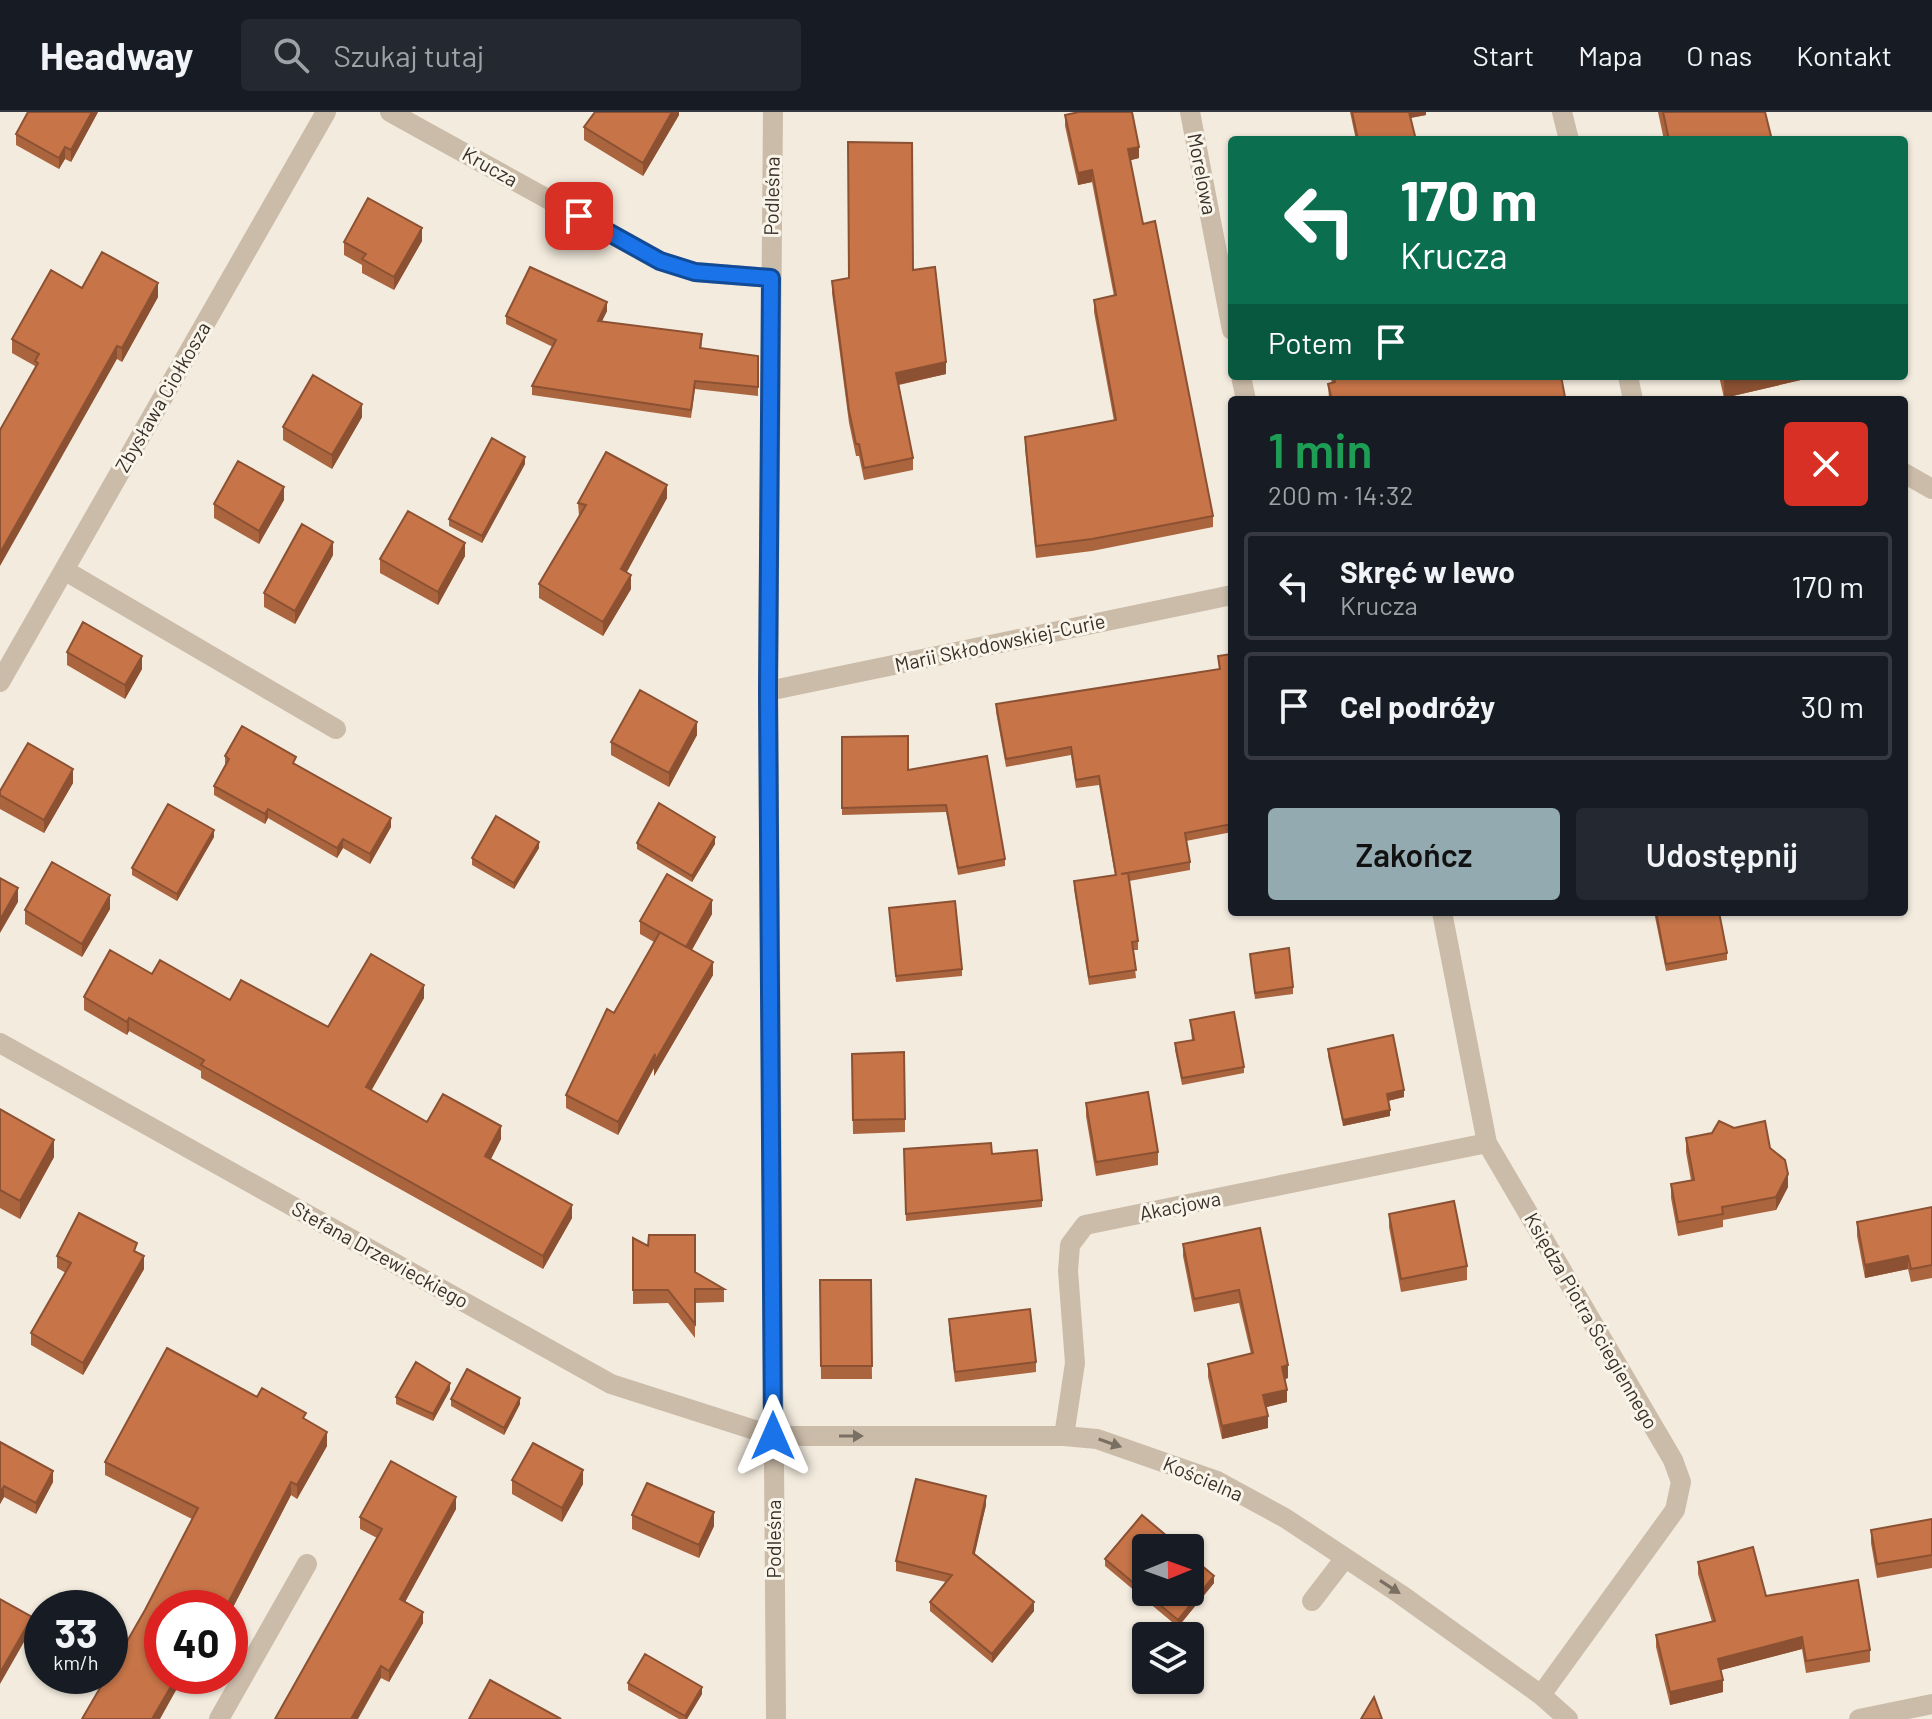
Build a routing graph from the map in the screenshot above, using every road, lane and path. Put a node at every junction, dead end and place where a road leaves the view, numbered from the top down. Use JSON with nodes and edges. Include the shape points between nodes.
{"nodes":[{"id":1,"x":326,"y":112,"type":"edge"},
{"id":2,"x":390,"y":112,"type":"edge"},
{"id":3,"x":773,"y":112,"type":"edge"},
{"id":4,"x":1190,"y":112,"type":"edge"},
{"id":5,"x":1562,"y":112,"type":"edge"},
{"id":6,"x":1568,"y":136,"type":"edge"},
{"id":7,"x":771,"y":278,"type":"junction"},
{"id":8,"x":1228,"y":309,"type":"edge"},
{"id":9,"x":1908,"y":475,"type":"edge"},
{"id":10,"x":1932,"y":489,"type":"edge"},
{"id":11,"x":64,"y":570,"type":"junction"},
{"id":12,"x":1228,"y":596,"type":"edge"},
{"id":13,"x":0,"y":682,"type":"edge"},
{"id":14,"x":768,"y":691,"type":"junction"},
{"id":15,"x":336,"y":729,"type":"dead end"},
{"id":16,"x":1443,"y":916,"type":"edge"},
{"id":17,"x":0,"y":1043,"type":"edge"},
{"id":18,"x":1487,"y":1143,"type":"junction"},
{"id":19,"x":773,"y":1436,"type":"junction"},
{"id":20,"x":1064,"y":1436,"type":"junction"},
{"id":21,"x":1345,"y":1558,"type":"junction"},
{"id":22,"x":307,"y":1564,"type":"dead end"},
{"id":23,"x":1312,"y":1601,"type":"dead end"},
{"id":24,"x":1541,"y":1695,"type":"junction"},
{"id":25,"x":1932,"y":1704,"type":"edge"},
{"id":26,"x":219,"y":1719,"type":"edge"},
{"id":27,"x":776,"y":1719,"type":"edge"},
{"id":28,"x":1568,"y":1719,"type":"edge"},
{"id":29,"x":1859,"y":1719,"type":"edge"}],
"edges":[{"from":1,"to":11,"type":"street","name":"Zbysława Ciołkosza"},
{"from":2,"to":7,"type":"street","name":"Krucza","via":[[660,261],[695,272]]},
{"from":3,"to":7,"type":"street","name":"Podleśna"},
{"from":4,"to":8,"type":"street","name":"Morelowa"},
{"from":5,"to":6,"type":"street"},
{"from":7,"to":14,"type":"street","name":"Podleśna"},
{"from":9,"to":10,"type":"street"},
{"from":11,"to":13,"type":"street","name":"Zbysława Ciołkosza"},
{"from":11,"to":15,"type":"street"},
{"from":12,"to":14,"type":"street","name":"Marii Skłodowskiej-Curie"},
{"from":14,"to":19,"type":"street","name":"Podleśna"},
{"from":16,"to":18,"type":"street","name":"Księdza Piotra Ściegiennego"},
{"from":17,"to":19,"type":"street","name":"Stefana Drzewieckiego","via":[[611,1384]]},
{"from":18,"to":20,"type":"street","name":"Akacjowa","via":[[1085,1225],[1070,1245],[1075,1363]]},
{"from":18,"to":24,"type":"street","name":"Księdza Piotra Ściegiennego","via":[[1681,1482],[1675,1510]]},
{"from":19,"to":20,"type":"street","name":"Kościelna","one_way":true},
{"from":19,"to":27,"type":"street","name":"Podleśna"},
{"from":20,"to":21,"type":"street","name":"Kościelna","one_way":true,"via":[[1097,1439],[1217,1481]]},
{"from":21,"to":23,"type":"street"},
{"from":21,"to":24,"type":"street","name":"Kościelna","one_way":true},
{"from":22,"to":26,"type":"street"},
{"from":24,"to":28,"type":"street","name":"Kościelna"},
{"from":25,"to":29,"type":"street"}]}
